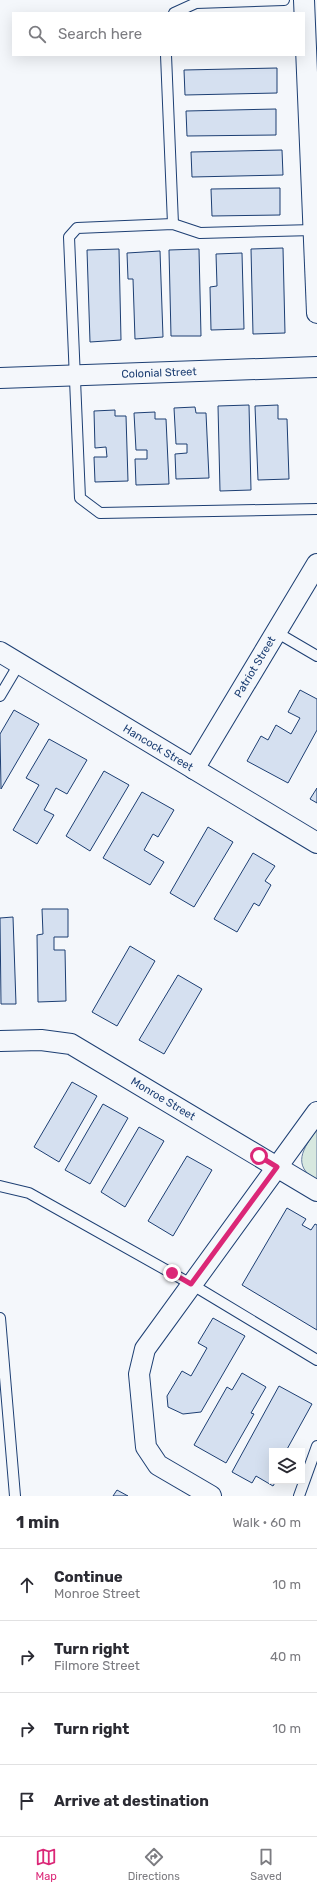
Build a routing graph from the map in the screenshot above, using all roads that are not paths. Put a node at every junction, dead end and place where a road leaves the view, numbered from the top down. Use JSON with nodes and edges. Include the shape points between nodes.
{"nodes":[{"id":1,"x":284,"y":0,"type":"edge"},
{"id":2,"x":304,"y":0,"type":"edge"},
{"id":3,"x":176,"y":12,"type":"edge"},
{"id":4,"x":305,"y":12,"type":"edge"},
{"id":5,"x":305,"y":14,"type":"edge"},
{"id":6,"x":166,"y":56,"type":"edge"},
{"id":7,"x":314,"y":136,"type":"edge"},
{"id":8,"x":173,"y":224,"type":"junction"},
{"id":9,"x":314,"y":230,"type":"junction"},
{"id":10,"x":316,"y":265,"type":"edge"},
{"id":11,"x":317,"y":312,"type":"edge"},
{"id":12,"x":317,"y":367,"type":"edge"},
{"id":13,"x":75,"y":375,"type":"junction"},
{"id":14,"x":0,"y":378,"type":"edge"},
{"id":15,"x":317,"y":509,"type":"edge"},
{"id":16,"x":317,"y":564,"type":"edge"},
{"id":17,"x":276,"y":632,"type":"junction"},
{"id":18,"x":0,"y":652,"type":"edge"},
{"id":19,"x":317,"y":656,"type":"edge"},
{"id":20,"x":19,"y":664,"type":"junction"},
{"id":21,"x":0,"y":696,"type":"edge"},
{"id":22,"x":194,"y":769,"type":"junction"},
{"id":23,"x":317,"y":843,"type":"edge"},
{"id":24,"x":0,"y":1041,"type":"edge"},
{"id":25,"x":317,"y":1112,"type":"edge"},
{"id":26,"x":277,"y":1167,"type":"junction"},
{"id":27,"x":0,"y":1186,"type":"edge"},
{"id":28,"x":317,"y":1191,"type":"edge"},
{"id":29,"x":191,"y":1284,"type":"junction"},
{"id":30,"x":0,"y":1318,"type":"edge"},
{"id":31,"x":317,"y":1360,"type":"edge"},
{"id":32,"x":317,"y":1446,"type":"edge"},
{"id":33,"x":15,"y":1496,"type":"edge"},
{"id":34,"x":212,"y":1496,"type":"edge"},
{"id":35,"x":299,"y":1496,"type":"edge"}],
"edges":[{"from":1,"to":3,"type":"lane","via":[[196,3]]},
{"from":2,"to":4,"type":"street"},
{"from":5,"to":7,"type":"street"},
{"from":6,"to":8,"type":"lane"},
{"from":7,"to":9,"type":"street"},
{"from":8,"to":9,"type":"lane","via":[[200,233]]},
{"from":8,"to":13,"type":"lane","via":[[77,228],[69,237]]},
{"from":9,"to":10,"type":"street"},
{"from":10,"to":11,"type":"street"},
{"from":12,"to":13,"type":"street","name":"Colonial Street"},
{"from":13,"to":14,"type":"street","name":"Colonial Street"},
{"from":13,"to":15,"type":"lane","via":[[80,498],[100,513]]},
{"from":16,"to":17,"type":"street","name":"Patriot Street"},
{"from":17,"to":19,"type":"lane"},
{"from":17,"to":22,"type":"street","name":"Patriot Street"},
{"from":18,"to":20,"type":"street","name":"Hancock Street"},
{"from":20,"to":21,"type":"lane"},
{"from":20,"to":22,"type":"street","name":"Hancock Street"},
{"from":22,"to":23,"type":"street","name":"Hancock Street"},
{"from":24,"to":26,"type":"street","name":"Monroe Street","via":[[41,1040],[71,1044]]},
{"from":25,"to":26,"type":"street"},
{"from":26,"to":28,"type":"street","name":"Monroe Street"},
{"from":26,"to":29,"type":"street"},
{"from":27,"to":29,"type":"lane","via":[[29,1193]]},
{"from":29,"to":31,"type":"lane"},
{"from":29,"to":34,"type":"street","via":[[145,1349],[139,1374],[146,1447],[158,1465]]},
{"from":30,"to":33,"type":"lane"},
{"from":32,"to":35,"type":"lane"}]}
